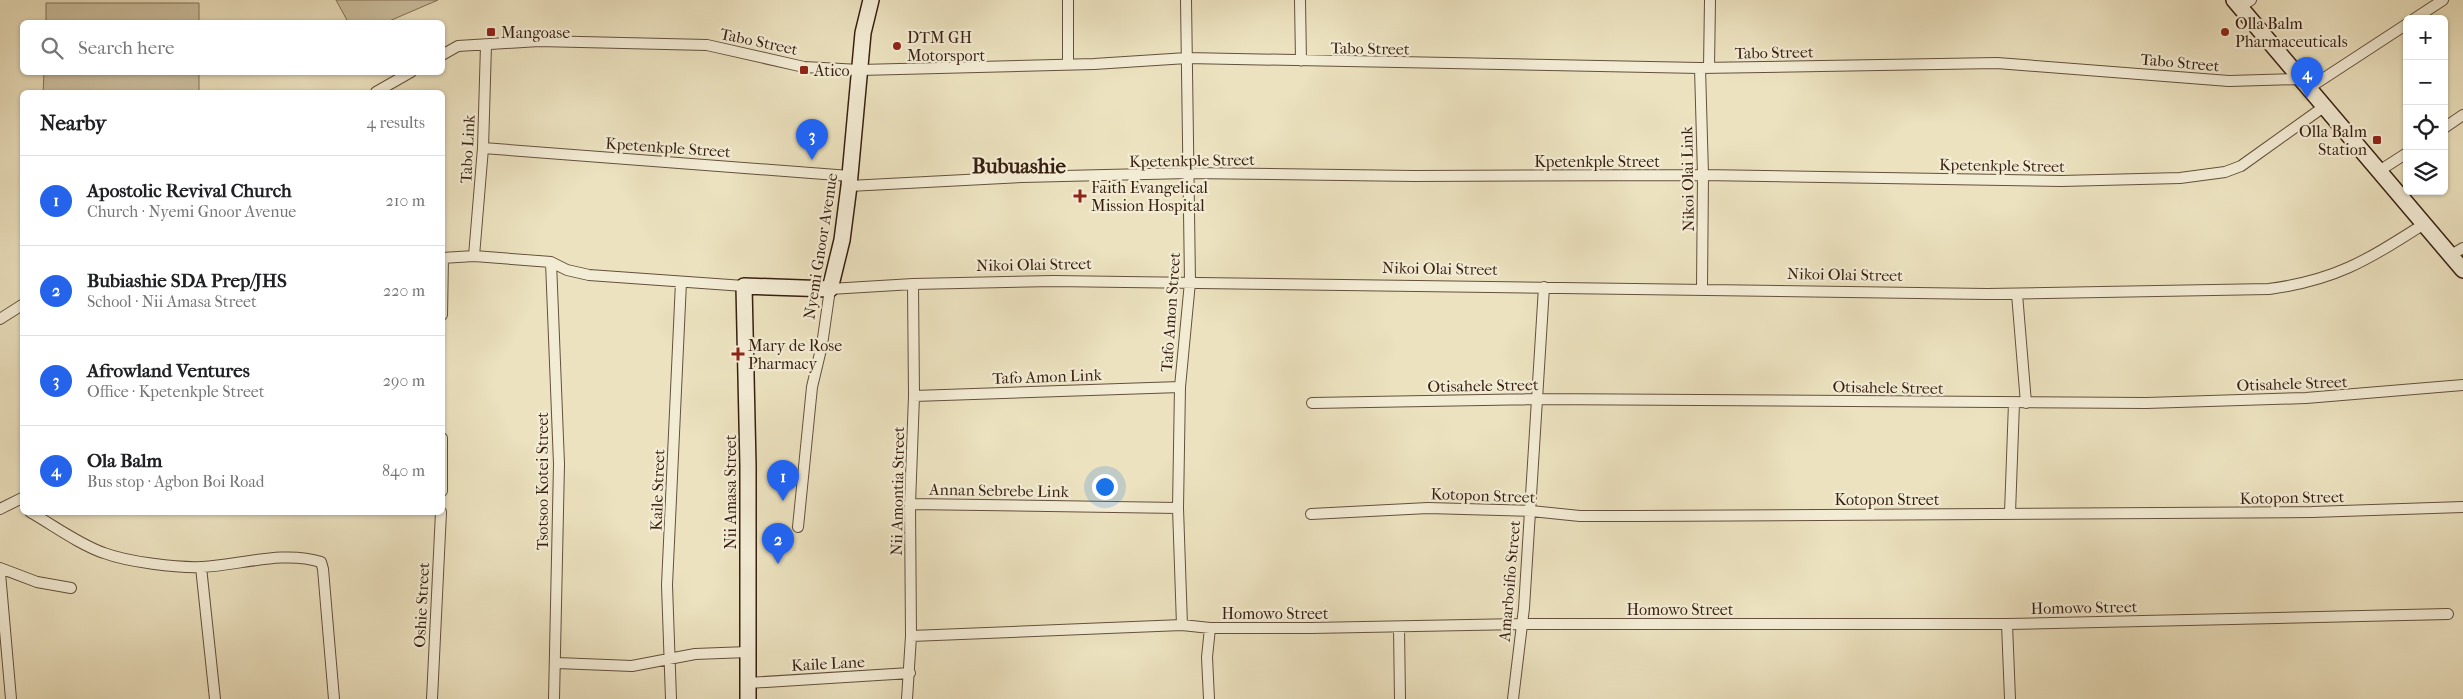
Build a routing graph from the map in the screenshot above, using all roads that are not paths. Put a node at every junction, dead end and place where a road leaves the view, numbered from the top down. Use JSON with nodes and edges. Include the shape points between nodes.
{"nodes":[{"id":1,"x":871,"y":0,"type":"edge"},
{"id":2,"x":1068,"y":0,"type":"edge"},
{"id":3,"x":1186,"y":0,"type":"edge"},
{"id":4,"x":1300,"y":0,"type":"edge"},
{"id":5,"x":1710,"y":0,"type":"edge"},
{"id":6,"x":2443,"y":0,"type":"edge"},
{"id":7,"x":2242,"y":2,"type":"edge"},
{"id":8,"x":2420,"y":15,"type":"edge"},
{"id":9,"x":2403,"y":27,"type":"edge"},
{"id":10,"x":486,"y":45,"type":"junction"},
{"id":11,"x":445,"y":53,"type":"edge"},
{"id":12,"x":1187,"y":58,"type":"junction"},
{"id":13,"x":1300,"y":62,"type":"junction"},
{"id":14,"x":1068,"y":64,"type":"junction"},
{"id":15,"x":1704,"y":68,"type":"junction"},
{"id":16,"x":860,"y":70,"type":"junction"},
{"id":17,"x":406,"y":75,"type":"edge"},
{"id":18,"x":2308,"y":87,"type":"junction"},
{"id":19,"x":380,"y":90,"type":"edge"},
{"id":20,"x":2325,"y":106,"type":"junction"},
{"id":21,"x":2463,"y":116,"type":"edge"},
{"id":22,"x":2448,"y":125,"type":"edge"},
{"id":23,"x":483,"y":148,"type":"junction"},
{"id":24,"x":2403,"y":156,"type":"edge"},
{"id":25,"x":2380,"y":171,"type":"junction"},
{"id":26,"x":1188,"y":173,"type":"junction"},
{"id":27,"x":1703,"y":175,"type":"junction"},
{"id":28,"x":850,"y":181,"type":"junction"},
{"id":29,"x":2424,"y":224,"type":"junction"},
{"id":30,"x":2457,"y":252,"type":"edge"},
{"id":31,"x":474,"y":256,"type":"junction"},
{"id":32,"x":445,"y":258,"type":"edge"},
{"id":33,"x":551,"y":262,"type":"junction"},
{"id":34,"x":2463,"y":270,"type":"edge"},
{"id":35,"x":681,"y":282,"type":"junction"},
{"id":36,"x":1190,"y":282,"type":"junction"},
{"id":37,"x":913,"y":284,"type":"junction"},
{"id":38,"x":744,"y":286,"type":"junction"},
{"id":39,"x":1544,"y":287,"type":"junction"},
{"id":40,"x":830,"y":289,"type":"junction"},
{"id":41,"x":1702,"y":289,"type":"junction"},
{"id":42,"x":2017,"y":294,"type":"junction"},
{"id":43,"x":20,"y":306,"type":"edge"},
{"id":44,"x":0,"y":319,"type":"edge"},
{"id":45,"x":2463,"y":385,"type":"edge"},
{"id":46,"x":1180,"y":387,"type":"junction"},
{"id":47,"x":914,"y":396,"type":"junction"},
{"id":48,"x":1538,"y":399,"type":"junction"},
{"id":49,"x":1312,"y":403,"type":"dead end"},
{"id":50,"x":2014,"y":403,"type":"junction"},
{"id":51,"x":2026,"y":403,"type":"junction"},
{"id":52,"x":20,"y":503,"type":"edge"},
{"id":53,"x":910,"y":504,"type":"junction"},
{"id":54,"x":2463,"y":507,"type":"edge"},
{"id":55,"x":1178,"y":508,"type":"junction"},
{"id":56,"x":0,"y":509,"type":"edge"},
{"id":57,"x":1531,"y":511,"type":"junction"},
{"id":58,"x":2010,"y":513,"type":"junction"},
{"id":59,"x":1311,"y":514,"type":"dead end"},
{"id":60,"x":35,"y":515,"type":"edge"},
{"id":61,"x":441,"y":515,"type":"edge"},
{"id":62,"x":798,"y":527,"type":"dead end"},
{"id":63,"x":201,"y":567,"type":"junction"},
{"id":64,"x":0,"y":568,"type":"edge"},
{"id":65,"x":0,"y":573,"type":"edge"},
{"id":66,"x":71,"y":588,"type":"dead end"},
{"id":67,"x":2448,"y":614,"type":"dead end"},
{"id":68,"x":1521,"y":624,"type":"junction"},
{"id":69,"x":2007,"y":624,"type":"junction"},
{"id":70,"x":1182,"y":625,"type":"junction"},
{"id":71,"x":1399,"y":627,"type":"junction"},
{"id":72,"x":1210,"y":628,"type":"junction"},
{"id":73,"x":911,"y":636,"type":"junction"},
{"id":74,"x":748,"y":652,"type":"junction"},
{"id":75,"x":670,"y":659,"type":"junction"},
{"id":76,"x":557,"y":663,"type":"junction"},
{"id":77,"x":910,"y":673,"type":"junction"},
{"id":78,"x":748,"y":683,"type":"junction"},
{"id":79,"x":11,"y":699,"type":"edge"},
{"id":80,"x":214,"y":699,"type":"edge"},
{"id":81,"x":334,"y":699,"type":"edge"},
{"id":82,"x":432,"y":699,"type":"edge"},
{"id":83,"x":554,"y":699,"type":"edge"},
{"id":84,"x":670,"y":699,"type":"edge"},
{"id":85,"x":748,"y":699,"type":"edge"},
{"id":86,"x":907,"y":699,"type":"edge"},
{"id":87,"x":1209,"y":699,"type":"edge"},
{"id":88,"x":1400,"y":699,"type":"edge"},
{"id":89,"x":1513,"y":699,"type":"edge"},
{"id":90,"x":2010,"y":699,"type":"edge"}],
"edges":[{"from":1,"to":16,"type":"street","name":"Nyemi Gnoor Avenue"},
{"from":2,"to":14,"type":"street"},
{"from":3,"to":12,"type":"street","name":"Tafo Amon Street"},
{"from":4,"to":13,"type":"street"},
{"from":5,"to":15,"type":"street","name":"Nikoi Olai Link"},
{"from":6,"to":8,"type":"street"},
{"from":7,"to":18,"type":"street"},
{"from":9,"to":18,"type":"street"},
{"from":10,"to":11,"type":"street","name":"Tabo Street","via":[[458,46]]},
{"from":10,"to":16,"type":"street","name":"Tabo Street","via":[[539,41],[707,45],[804,66]]},
{"from":10,"to":23,"type":"street","name":"Tabo Link"},
{"from":12,"to":13,"type":"street","name":"Tabo Street"},
{"from":12,"to":14,"type":"street","name":"Tabo Street"},
{"from":12,"to":26,"type":"street","name":"Tafo Amon Street"},
{"from":13,"to":15,"type":"street","name":"Tabo Street"},
{"from":14,"to":16,"type":"street","name":"Tabo Street"},
{"from":15,"to":18,"type":"street","name":"Tabo Street","via":[[1997,63]]},
{"from":15,"to":27,"type":"street","name":"Nikoi Olai Link"},
{"from":16,"to":28,"type":"street","name":"Nyemi Gnoor Avenue"},
{"from":17,"to":19,"type":"street"},
{"from":18,"to":20,"type":"street"},
{"from":20,"to":25,"type":"street"},
{"from":20,"to":27,"type":"street","name":"Kpetenkple Street","via":[[2241,166],[2196,176],[2061,181]]},
{"from":21,"to":22,"type":"street"},
{"from":23,"to":28,"type":"street","name":"Kpetenkple Street"},
{"from":23,"to":31,"type":"street","name":"Tabo Link"},
{"from":24,"to":25,"type":"street"},
{"from":25,"to":29,"type":"street"},
{"from":26,"to":27,"type":"street","name":"Kpetenkple Street"},
{"from":26,"to":28,"type":"street","name":"Kpetenkple Street"},
{"from":26,"to":36,"type":"street","name":"Tafo Amon Street"},
{"from":27,"to":41,"type":"street","name":"Nikoi Olai Link"},
{"from":28,"to":40,"type":"street","name":"Nyemi Gnoor Avenue","via":[[842,240]]},
{"from":29,"to":30,"type":"street"},
{"from":29,"to":42,"type":"street","name":"Nikoi Olai Street","via":[[2366,260],[2338,274],[2305,284],[2269,289]]},
{"from":30,"to":34,"type":"street"},
{"from":31,"to":32,"type":"street","name":"Nikoi Olai Street"},
{"from":31,"to":33,"type":"street","name":"Nikoi Olai Street"},
{"from":33,"to":35,"type":"street","name":"Nikoi Olai Street","via":[[589,275]]},
{"from":33,"to":76,"type":"street","name":"Tsotsoo Kotei Street","via":[[559,464]]},
{"from":35,"to":38,"type":"street","name":"Nikoi Olai Street"},
{"from":35,"to":75,"type":"street","name":"Kaile Street","via":[[667,585]]},
{"from":36,"to":37,"type":"street","name":"Nikoi Olai Street","via":[[1053,280]]},
{"from":36,"to":39,"type":"street","name":"Nikoi Olai Street"},
{"from":36,"to":46,"type":"street","name":"Tafo Amon Street"},
{"from":37,"to":40,"type":"street","name":"Nikoi Olai Street"},
{"from":37,"to":47,"type":"street","name":"Nii Amontia Street"},
{"from":38,"to":40,"type":"street","name":"Nikoi Olai Street"},
{"from":38,"to":74,"type":"street","name":"Nii Amasa Street"},
{"from":39,"to":41,"type":"street","name":"Nikoi Olai Street"},
{"from":39,"to":48,"type":"street","name":"Amarboifio Street"},
{"from":40,"to":62,"type":"street","name":"Nyemi Gnoor Avenue","via":[[811,396]]},
{"from":41,"to":42,"type":"street","name":"Nikoi Olai Street"},
{"from":42,"to":51,"type":"street"},
{"from":43,"to":44,"type":"street"},
{"from":45,"to":51,"type":"street","name":"Otisahele Street","via":[[2306,398],[2146,404]]},
{"from":46,"to":47,"type":"street","name":"Tafo Amon Link"},
{"from":46,"to":55,"type":"street","name":"Tafo Amon Street"},
{"from":47,"to":53,"type":"street","name":"Nii Amontia Street"},
{"from":48,"to":49,"type":"street","name":"Otisahele Street"},
{"from":48,"to":50,"type":"street","name":"Otisahele Street"},
{"from":48,"to":57,"type":"street","name":"Amarboifio Street"},
{"from":50,"to":51,"type":"street","name":"Otisahele Street"},
{"from":50,"to":58,"type":"street"},
{"from":52,"to":56,"type":"street"},
{"from":53,"to":55,"type":"street","name":"Annan Sebrebe Link"},
{"from":53,"to":73,"type":"street","name":"Nii Amontia Street"},
{"from":54,"to":58,"type":"street","name":"Kotopon Street","via":[[2312,512]]},
{"from":55,"to":70,"type":"street","name":"Tafo Amon Street"},
{"from":57,"to":58,"type":"street","name":"Kotopon Street","via":[[1580,516]]},
{"from":57,"to":59,"type":"street","name":"Kotopon Street","via":[[1428,508]]},
{"from":57,"to":68,"type":"street","name":"Amarboifio Street"},
{"from":60,"to":63,"type":"street","via":[[102,553]]},
{"from":61,"to":82,"type":"street","name":"Oshie Street"},
{"from":63,"to":80,"type":"street"},
{"from":63,"to":81,"type":"street","via":[[286,558],[321,562]]},
{"from":64,"to":66,"type":"street","via":[[37,582]]},
{"from":65,"to":79,"type":"street"},
{"from":67,"to":69,"type":"street","name":"Homowo Street"},
{"from":68,"to":69,"type":"street","name":"Homowo Street"},
{"from":68,"to":71,"type":"street","name":"Homowo Street"},
{"from":68,"to":89,"type":"street","name":"Amarboifio Street"},
{"from":69,"to":90,"type":"street"},
{"from":70,"to":72,"type":"street","name":"Homowo Street"},
{"from":70,"to":73,"type":"street","name":"Homowo Street"},
{"from":71,"to":72,"type":"street","name":"Homowo Street"},
{"from":71,"to":88,"type":"street"},
{"from":72,"to":87,"type":"street","via":[[1207,657]]},
{"from":73,"to":77,"type":"street","name":"Nii Amontia Street"},
{"from":74,"to":75,"type":"street","via":[[695,654]]},
{"from":74,"to":78,"type":"street","name":"Nii Amasa Street"},
{"from":75,"to":76,"type":"street","via":[[632,666]]},
{"from":75,"to":84,"type":"street","name":"Kaile Street"},
{"from":76,"to":83,"type":"street","name":"Tsotsoo Kotei Street"},
{"from":77,"to":78,"type":"street","name":"Kaile Lane"},
{"from":77,"to":86,"type":"street","name":"Nii Amontia Street"},
{"from":78,"to":85,"type":"street","name":"Nii Amasa Street"}]}
